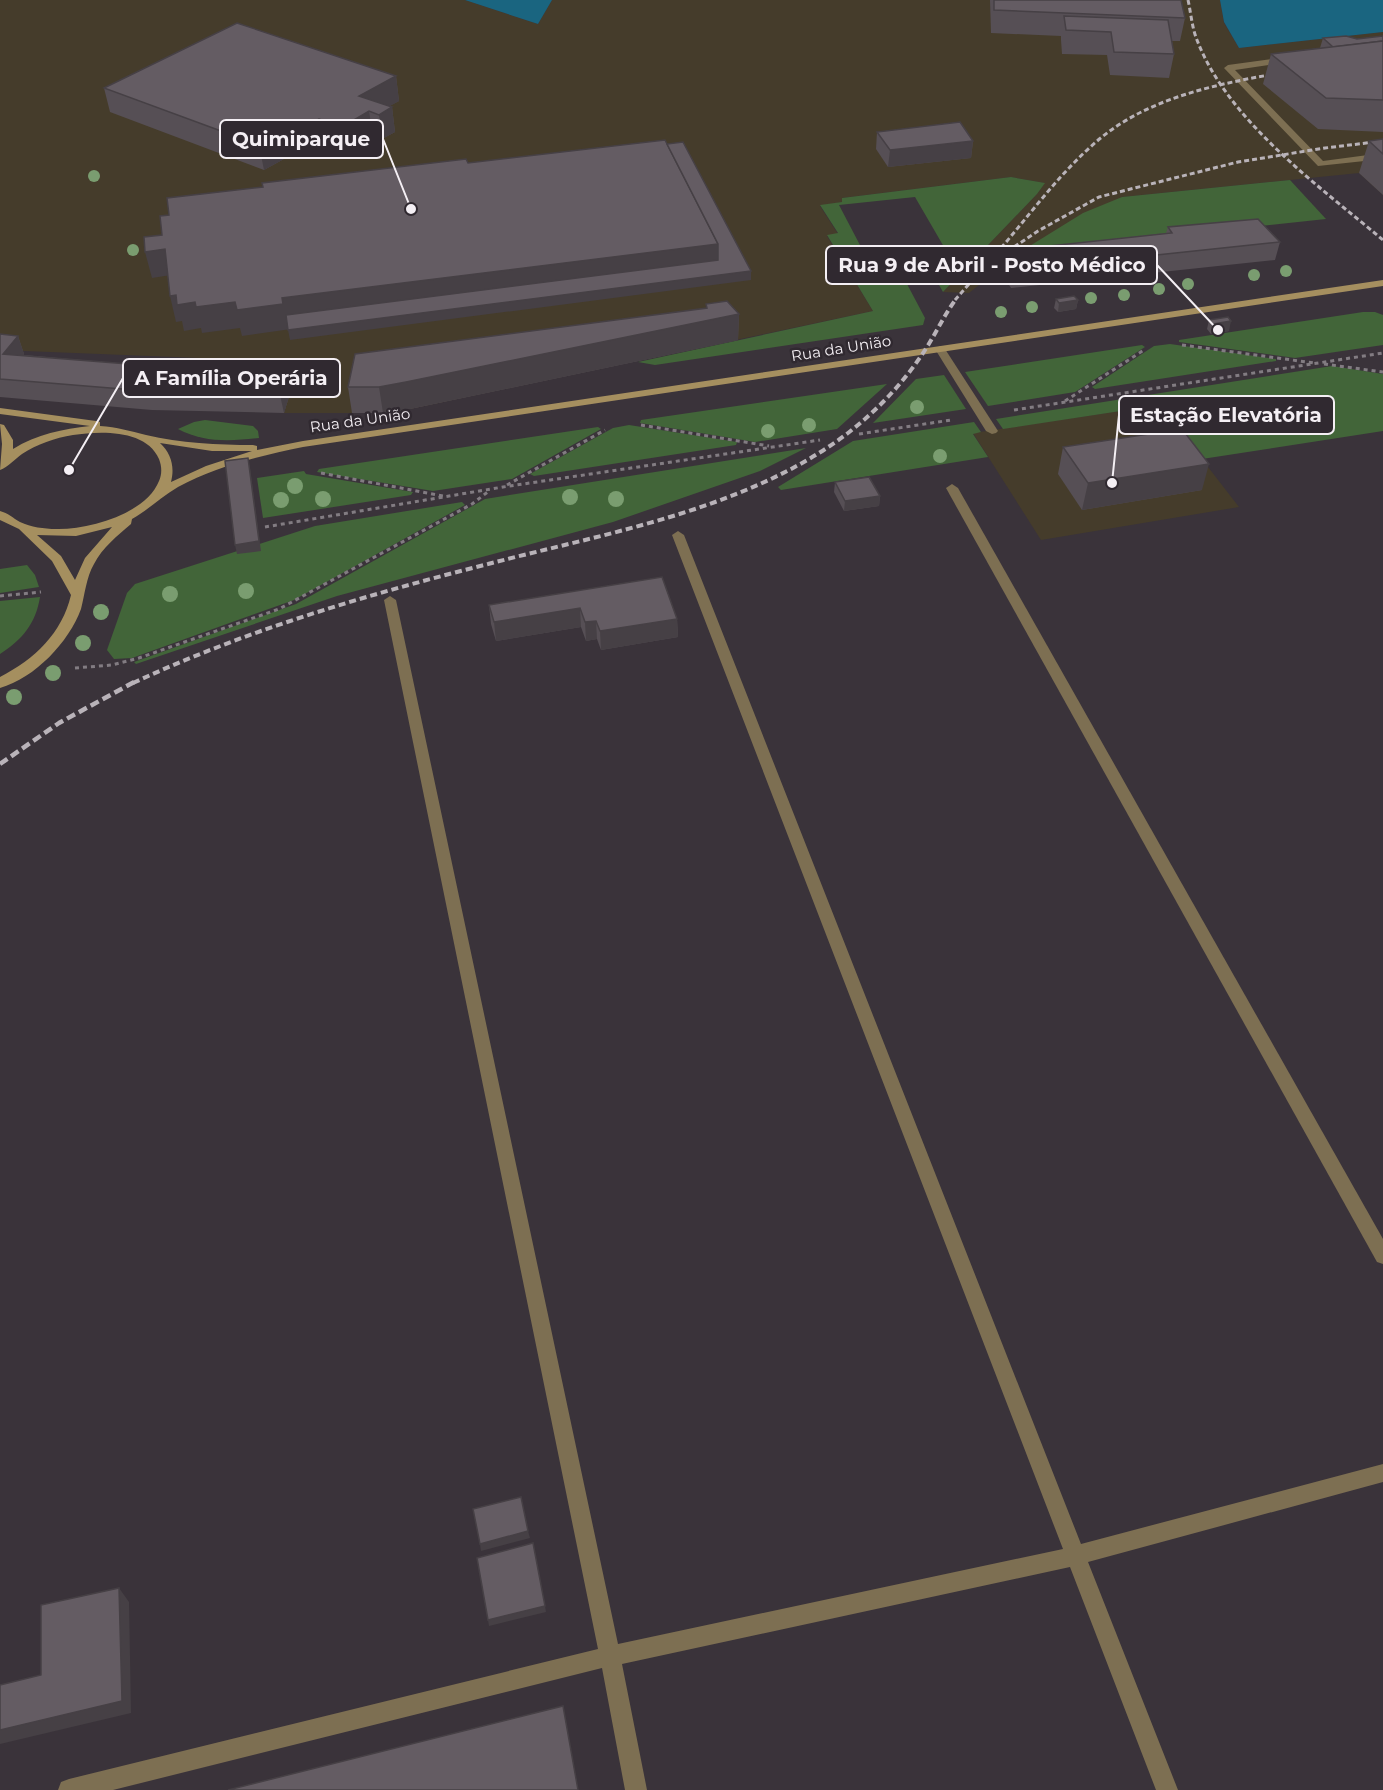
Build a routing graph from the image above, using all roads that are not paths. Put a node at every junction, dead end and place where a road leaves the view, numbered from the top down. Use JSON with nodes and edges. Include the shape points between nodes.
{"nodes":[{"id":1,"x":1294,"y":60,"type":"edge"},
{"id":2,"x":1383,"y":156,"type":"edge"},
{"id":3,"x":1383,"y":283,"type":"edge"},
{"id":4,"x":940,"y":349,"type":"junction"},
{"id":5,"x":0,"y":411,"type":"edge"},
{"id":6,"x":0,"y":427,"type":"edge"},
{"id":7,"x":992,"y":430,"type":"dead end"},
{"id":8,"x":125,"y":431,"type":"junction"},
{"id":9,"x":142,"y":436,"type":"junction"},
{"id":10,"x":303,"y":444,"type":"junction"},
{"id":11,"x":0,"y":466,"type":"edge"},
{"id":12,"x":952,"y":488,"type":"dead end"},
{"id":13,"x":158,"y":494,"type":"junction"},
{"id":14,"x":142,"y":508,"type":"junction"},
{"id":15,"x":7,"y":522,"type":"edge"},
{"id":16,"x":678,"y":535,"type":"dead end"},
{"id":17,"x":76,"y":592,"type":"junction"},
{"id":18,"x":390,"y":600,"type":"dead end"},
{"id":19,"x":0,"y":683,"type":"edge"},
{"id":20,"x":1383,"y":1256,"type":"edge"},
{"id":21,"x":1383,"y":1473,"type":"edge"},
{"id":22,"x":1075,"y":1556,"type":"junction"},
{"id":23,"x":610,"y":1656,"type":"junction"},
{"id":24,"x":69,"y":1790,"type":"edge"},
{"id":25,"x":636,"y":1790,"type":"edge"},
{"id":26,"x":1167,"y":1790,"type":"edge"}],
"edges":[{"from":1,"to":2,"type":"street","via":[[1228,68],[1321,164]]},
{"from":3,"to":4,"type":"street","name":"Rua da União"},
{"from":4,"to":7,"type":"street"},
{"from":4,"to":10,"type":"street","name":"Rua da União"},
{"from":5,"to":8,"type":"street","via":[[79,420]]},
{"from":6,"to":11,"type":"street","via":[[9,444]]},
{"from":8,"to":9,"type":"street","name":"Rua da União"},
{"from":8,"to":11,"type":"street","via":[[63,433],[25,447]]},
{"from":9,"to":10,"type":"street","name":"Rua da União","via":[[213,448]]},
{"from":9,"to":13,"type":"street","via":[[165,455],[166,480]]},
{"from":10,"to":13,"type":"street","name":"Rua da União","via":[[216,465]]},
{"from":12,"to":20,"type":"street"},
{"from":13,"to":14,"type":"street","name":"Rua da União"},
{"from":14,"to":15,"type":"street","via":[[121,520],[68,532],[43,532]]},
{"from":14,"to":17,"type":"street","via":[[104,542]]},
{"from":15,"to":17,"type":"street","via":[[52,553]]},
{"from":16,"to":22,"type":"street"},
{"from":17,"to":19,"type":"street","via":[[74,610],[49,648]]},
{"from":18,"to":23,"type":"street"},
{"from":21,"to":22,"type":"street"},
{"from":22,"to":23,"type":"street"},
{"from":22,"to":26,"type":"street"},
{"from":23,"to":24,"type":"street"},
{"from":23,"to":25,"type":"street"}]}
